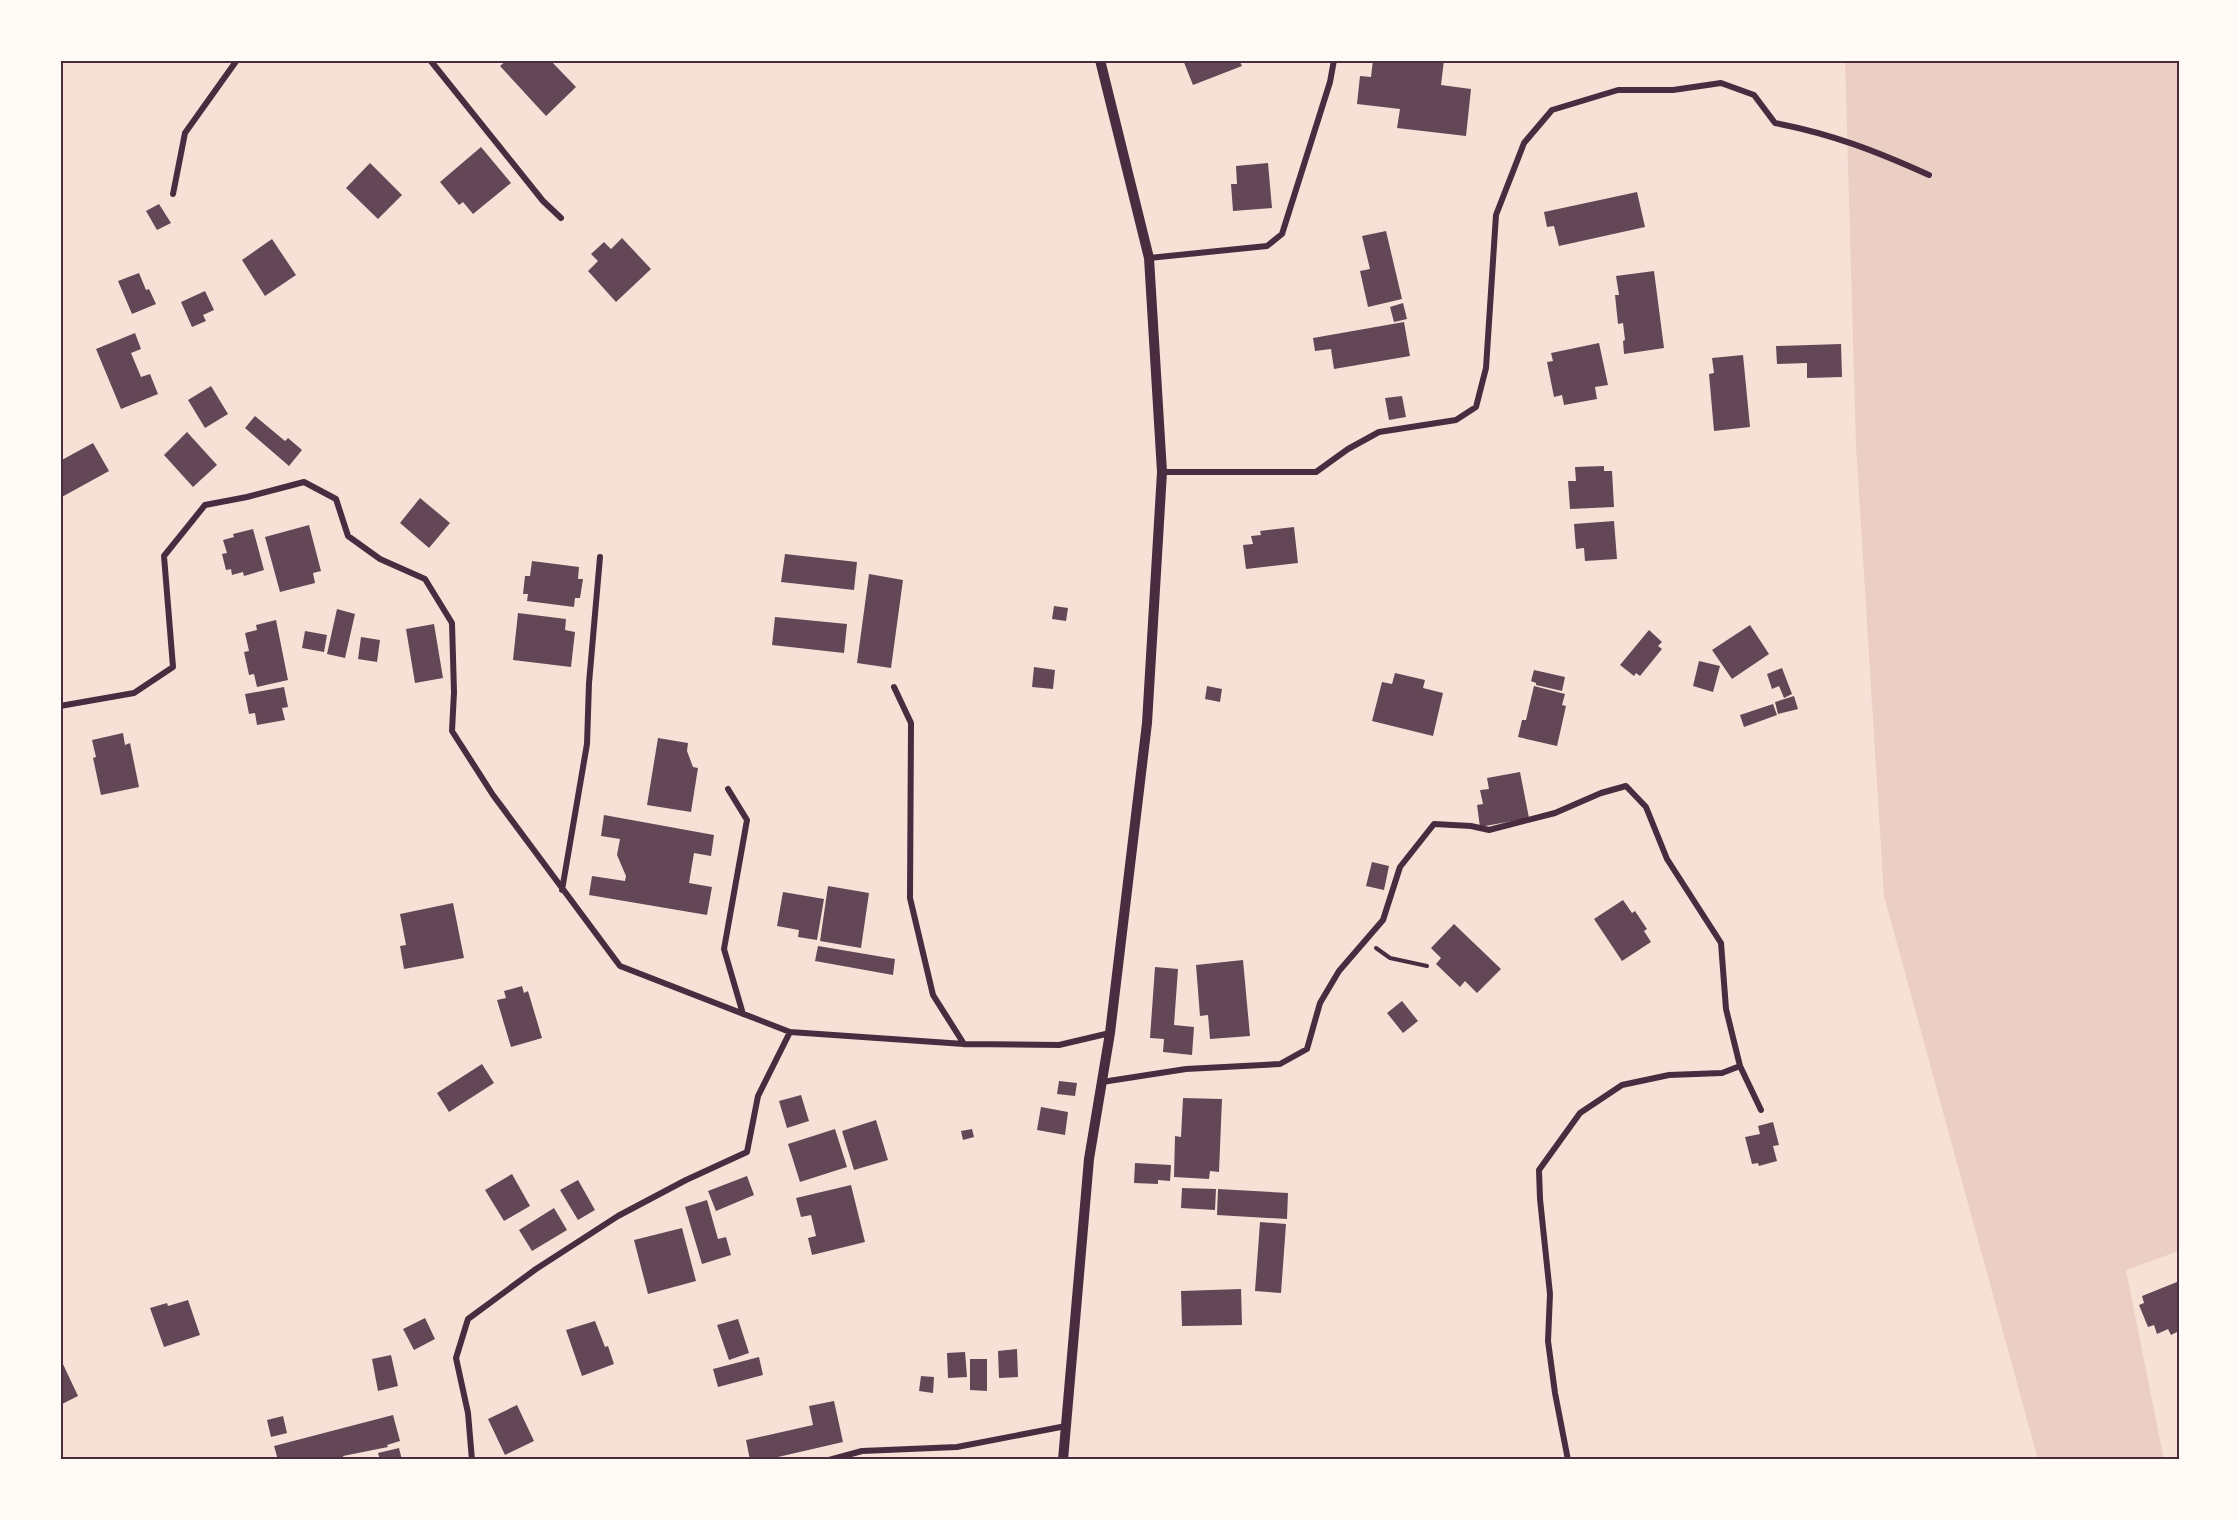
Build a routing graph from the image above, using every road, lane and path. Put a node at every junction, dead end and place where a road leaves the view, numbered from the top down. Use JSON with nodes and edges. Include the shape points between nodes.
{"nodes":[{"id":1,"x":237,"y":60,"type":"edge"},
{"id":2,"x":430,"y":60,"type":"edge"},
{"id":3,"x":1100,"y":60,"type":"edge"},
{"id":4,"x":1334,"y":60,"type":"edge"},
{"id":5,"x":1929,"y":175,"type":"dead end"},
{"id":6,"x":173,"y":194,"type":"dead end"},
{"id":7,"x":561,"y":218,"type":"dead end"},
{"id":8,"x":1149,"y":258,"type":"junction"},
{"id":9,"x":1162,"y":472,"type":"junction"},
{"id":10,"x":600,"y":557,"type":"dead end"},
{"id":11,"x":894,"y":687,"type":"dead end"},
{"id":12,"x":60,"y":706,"type":"edge"},
{"id":13,"x":728,"y":789,"type":"dead end"},
{"id":14,"x":562,"y":890,"type":"junction"},
{"id":15,"x":1366,"y":940,"type":"junction"},
{"id":16,"x":1427,"y":966,"type":"dead end"},
{"id":17,"x":743,"y":1014,"type":"junction"},
{"id":18,"x":790,"y":1032,"type":"junction"},
{"id":19,"x":1110,"y":1033,"type":"junction"},
{"id":20,"x":964,"y":1044,"type":"junction"},
{"id":21,"x":1740,"y":1066,"type":"junction"},
{"id":22,"x":1102,"y":1082,"type":"junction"},
{"id":23,"x":1761,"y":1110,"type":"dead end"},
{"id":24,"x":1066,"y":1426,"type":"junction"},
{"id":25,"x":472,"y":1460,"type":"edge"},
{"id":26,"x":829,"y":1460,"type":"edge"},
{"id":27,"x":1063,"y":1460,"type":"edge"},
{"id":28,"x":1569,"y":1460,"type":"edge"}],
"edges":[{"from":1,"to":6,"type":"street","via":[[184,133]]},
{"from":2,"to":7,"type":"street","via":[[543,201]]},
{"from":3,"to":8,"type":"street"},
{"from":4,"to":8,"type":"street","via":[[1282,234],[1267,246]]},
{"from":5,"to":9,"type":"street","via":[[1837,138],[1775,123],[1755,95],[1721,83],[1673,90],[1618,90],[1552,110],[1524,143],[1496,215],[1486,368],[1476,407],[1456,420],[1379,432],[1316,472]]},
{"from":8,"to":9,"type":"street"},
{"from":9,"to":19,"type":"street","via":[[1147,723]]},
{"from":10,"to":14,"type":"street","via":[[587,744]]},
{"from":11,"to":20,"type":"street","via":[[911,723],[910,898],[933,995]]},
{"from":12,"to":14,"type":"street","via":[[134,693],[172,667],[164,556],[205,505],[304,482],[336,499],[348,536],[380,559],[425,579],[452,623],[452,731]]},
{"from":13,"to":17,"type":"street","via":[[747,820],[724,949]]},
{"from":14,"to":17,"type":"street","via":[[620,966]]},
{"from":15,"to":16,"type":"path","via":[[1390,958]]},
{"from":15,"to":21,"type":"street","via":[[1383,920],[1400,867],[1434,824],[1489,830],[1555,813],[1626,786],[1646,807],[1667,859],[1721,943],[1726,1010]]},
{"from":15,"to":22,"type":"street","via":[[1339,971],[1320,1003],[1307,1049],[1280,1064],[1186,1069]]},
{"from":17,"to":18,"type":"street"},
{"from":18,"to":20,"type":"street"},
{"from":18,"to":25,"type":"street","via":[[758,1096],[747,1152],[618,1216],[468,1319],[456,1358],[468,1413]]},
{"from":19,"to":20,"type":"street","via":[[1059,1045]]},
{"from":19,"to":22,"type":"street"},
{"from":21,"to":23,"type":"street"},
{"from":21,"to":28,"type":"street","via":[[1722,1073],[1669,1075],[1622,1085],[1580,1113],[1539,1170],[1550,1294],[1548,1341]]},
{"from":22,"to":24,"type":"street","via":[[1089,1159]]},
{"from":24,"to":26,"type":"street","via":[[957,1447],[862,1451]]},
{"from":24,"to":27,"type":"street"}]}
